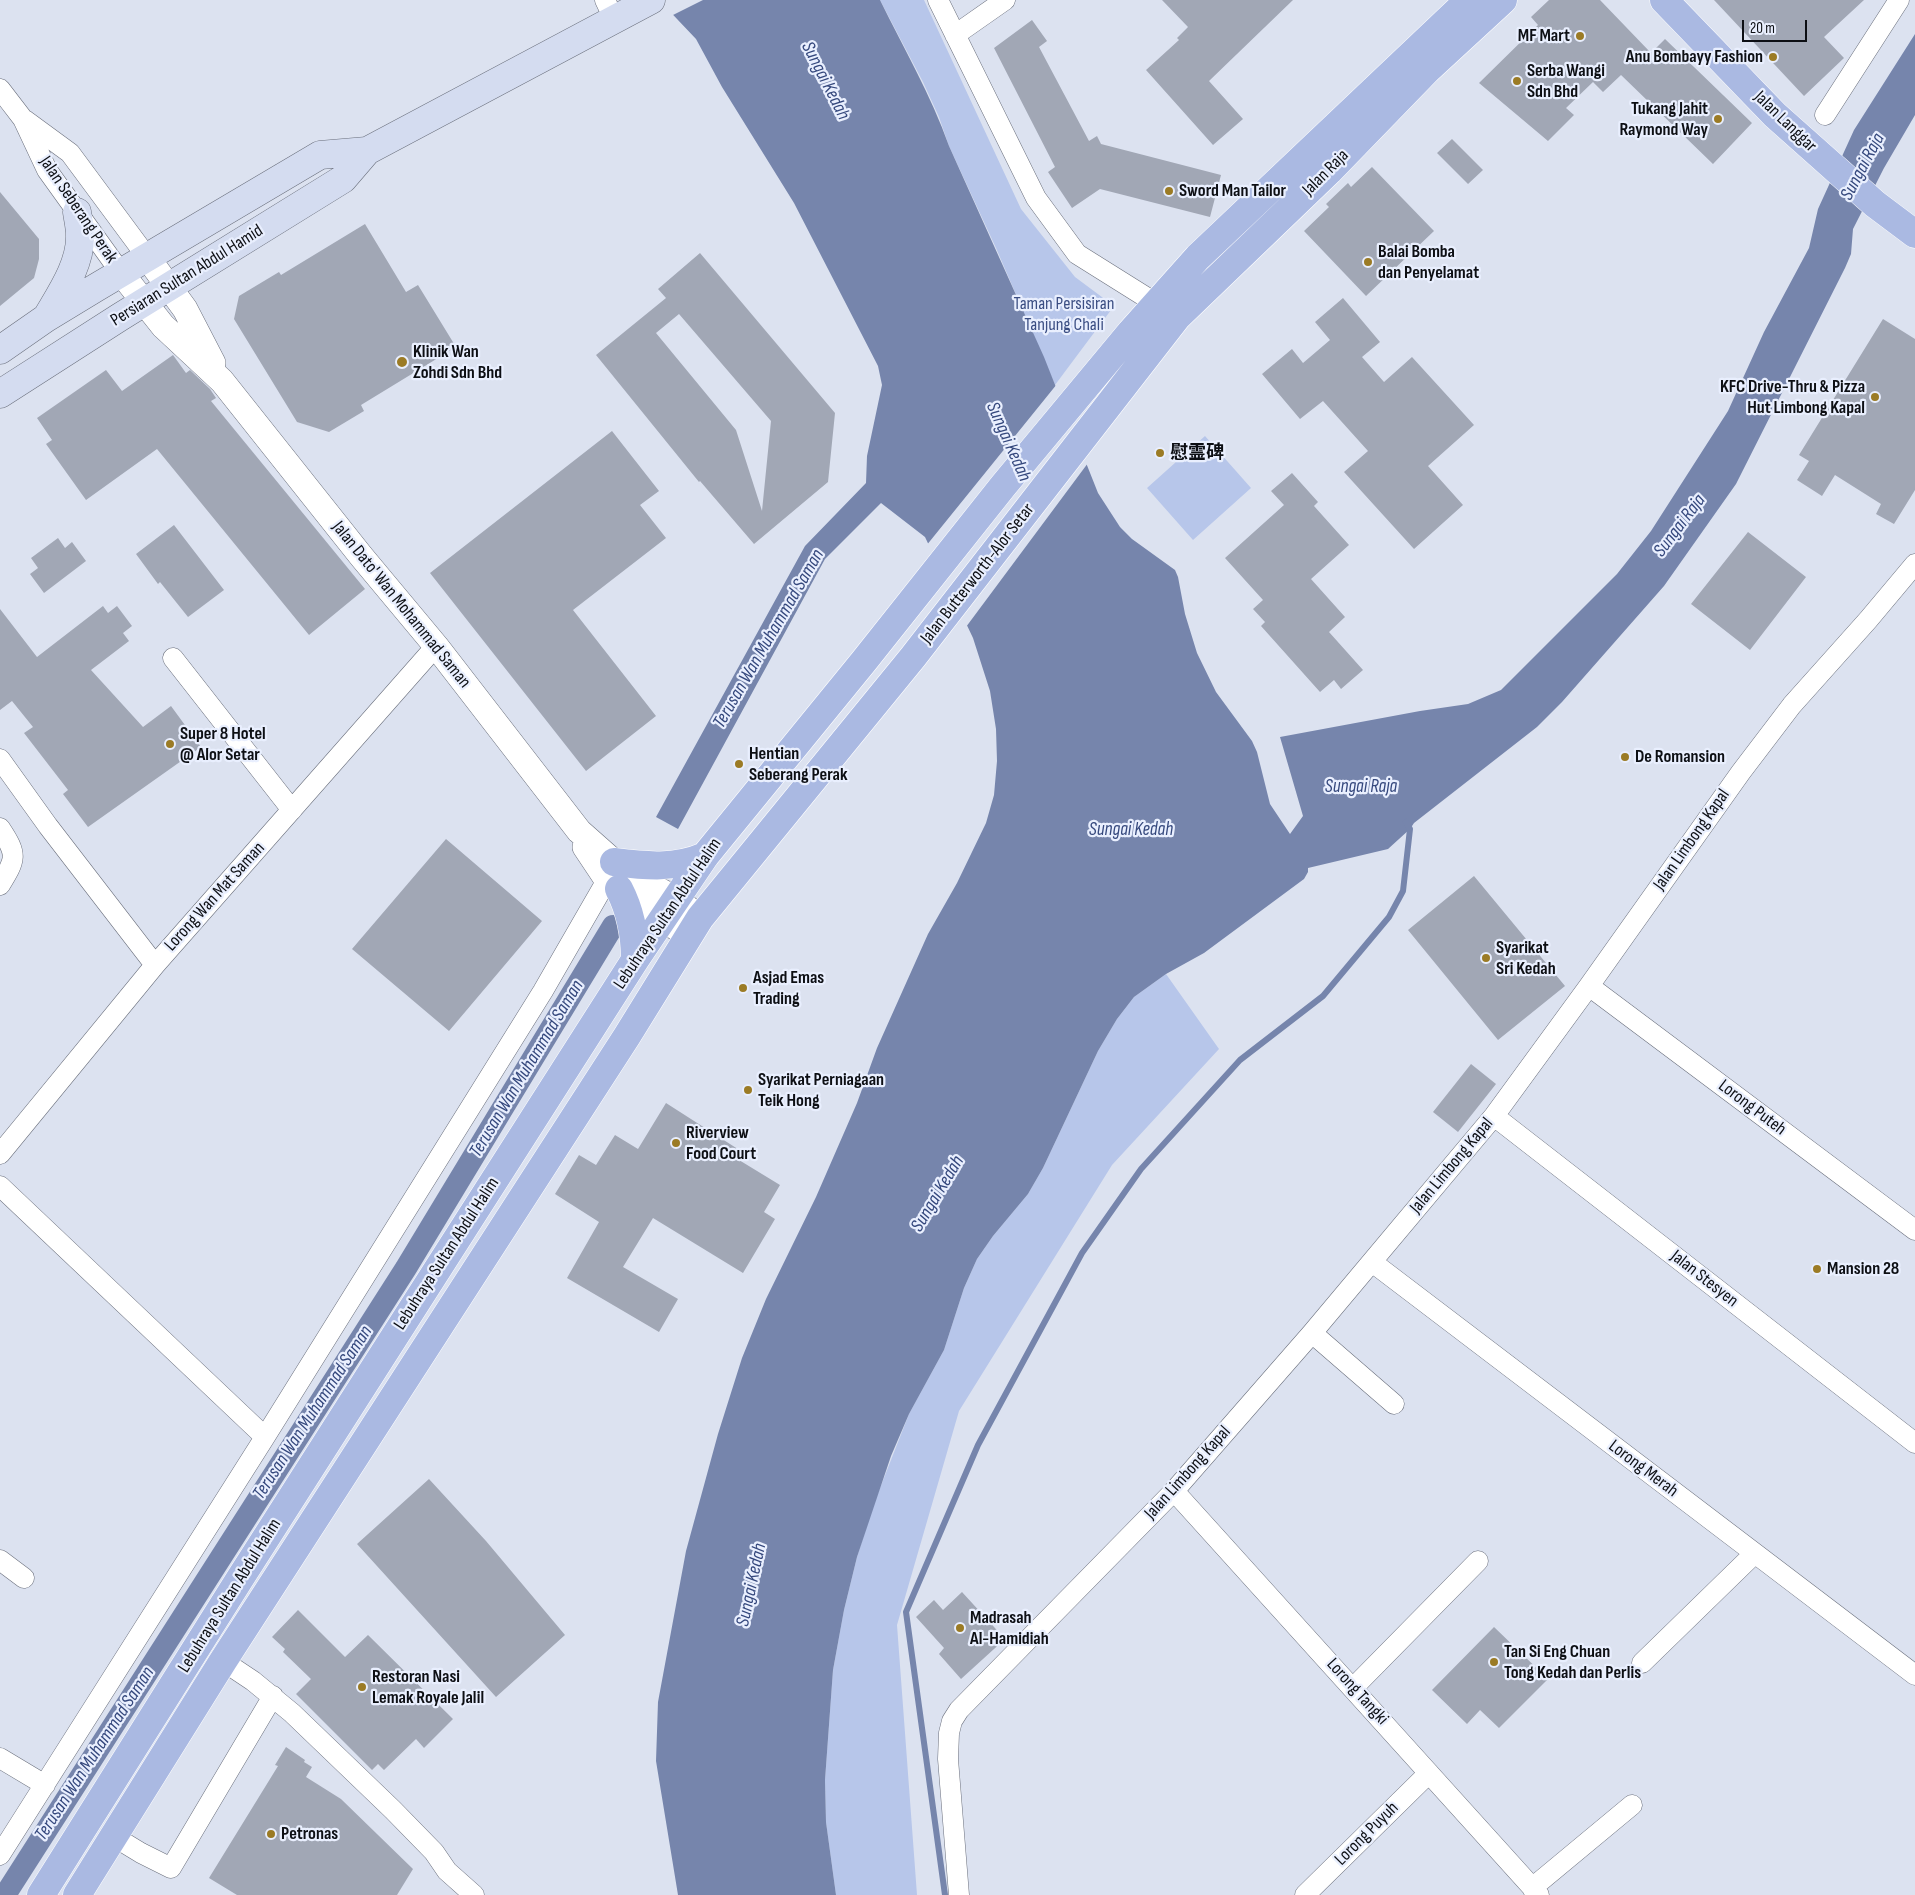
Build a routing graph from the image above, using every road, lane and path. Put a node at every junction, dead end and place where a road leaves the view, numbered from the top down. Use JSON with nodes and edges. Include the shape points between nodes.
{"nodes":[{"id":1,"x":938,"y":0,"type":"edge"},
{"id":2,"x":1004,"y":0,"type":"edge"},
{"id":3,"x":1469,"y":0,"type":"edge"},
{"id":4,"x":1503,"y":0,"type":"edge"},
{"id":5,"x":1664,"y":0,"type":"edge"},
{"id":6,"x":1899,"y":0,"type":"edge"},
{"id":7,"x":626,"y":7,"type":"edge"},
{"id":8,"x":955,"y":35,"type":"junction"},
{"id":9,"x":0,"y":89,"type":"edge"},
{"id":10,"x":1825,"y":115,"type":"dead end"},
{"id":11,"x":23,"y":119,"type":"junction"},
{"id":12,"x":367,"y":151,"type":"junction"},
{"id":13,"x":77,"y":212,"type":"junction"},
{"id":14,"x":1915,"y":234,"type":"edge"},
{"id":15,"x":147,"y":257,"type":"junction"},
{"id":16,"x":121,"y":273,"type":"junction"},
{"id":17,"x":170,"y":287,"type":"junction"},
{"id":18,"x":144,"y":303,"type":"junction"},
{"id":19,"x":1166,"y":310,"type":"junction"},
{"id":20,"x":46,"y":318,"type":"junction"},
{"id":21,"x":1131,"y":332,"type":"joint"},
{"id":22,"x":1153,"y":349,"type":"joint"},
{"id":23,"x":0,"y":350,"type":"edge"},
{"id":24,"x":222,"y":381,"type":"junction"},
{"id":25,"x":0,"y":394,"type":"edge"},
{"id":26,"x":1915,"y":564,"type":"edge"},
{"id":27,"x":884,"y":635,"type":"joint"},
{"id":28,"x":436,"y":646,"type":"junction"},
{"id":29,"x":913,"y":657,"type":"joint"},
{"id":30,"x":173,"y":658,"type":"dead end"},
{"id":31,"x":0,"y":759,"type":"edge"},
{"id":32,"x":292,"y":810,"type":"junction"},
{"id":33,"x":0,"y":828,"type":"edge"},
{"id":34,"x":704,"y":856,"type":"junction"},
{"id":35,"x":613,"y":877,"type":"junction"},
{"id":36,"x":0,"y":885,"type":"edge"},
{"id":37,"x":670,"y":908,"type":"junction"},
{"id":38,"x":694,"y":927,"type":"junction"},
{"id":39,"x":635,"y":960,"type":"junction"},
{"id":40,"x":155,"y":965,"type":"junction"},
{"id":41,"x":1589,"y":986,"type":"junction"},
{"id":42,"x":1494,"y":1116,"type":"junction"},
{"id":43,"x":0,"y":1154,"type":"edge"},
{"id":44,"x":0,"y":1186,"type":"edge"},
{"id":45,"x":1915,"y":1230,"type":"edge"},
{"id":46,"x":1372,"y":1262,"type":"junction"},
{"id":47,"x":1312,"y":1333,"type":"junction"},
{"id":48,"x":1394,"y":1404,"type":"dead end"},
{"id":49,"x":265,"y":1437,"type":"junction"},
{"id":50,"x":1915,"y":1442,"type":"edge"},
{"id":51,"x":1174,"y":1491,"type":"junction"},
{"id":52,"x":1754,"y":1554,"type":"junction"},
{"id":53,"x":0,"y":1560,"type":"edge"},
{"id":54,"x":1478,"y":1561,"type":"dead end"},
{"id":55,"x":24,"y":1578,"type":"dead end"},
{"id":56,"x":223,"y":1661,"type":"junction"},
{"id":57,"x":1642,"y":1663,"type":"dead end"},
{"id":58,"x":1915,"y":1675,"type":"edge"},
{"id":59,"x":1354,"y":1688,"type":"junction"},
{"id":60,"x":273,"y":1696,"type":"junction"},
{"id":61,"x":0,"y":1758,"type":"edge"},
{"id":62,"x":1428,"y":1773,"type":"junction"},
{"id":63,"x":44,"y":1786,"type":"junction"},
{"id":64,"x":1632,"y":1805,"type":"dead end"},
{"id":65,"x":113,"y":1836,"type":"junction"},
{"id":66,"x":0,"y":1855,"type":"edge"},
{"id":67,"x":1536,"y":1891,"type":"edge"},
{"id":68,"x":41,"y":1895,"type":"edge"},
{"id":69,"x":76,"y":1895,"type":"edge"},
{"id":70,"x":474,"y":1895,"type":"edge"},
{"id":71,"x":959,"y":1895,"type":"edge"},
{"id":72,"x":1305,"y":1895,"type":"edge"}],
"edges":[{"from":1,"to":8,"type":"street"},
{"from":2,"to":8,"type":"street"},
{"from":3,"to":19,"type":"main road","name":"Jalan Raja","via":[[1198,257]]},
{"from":4,"to":19,"type":"main road","name":"Jalan Raja","via":[[1427,70],[1329,171]]},
{"from":5,"to":14,"type":"main road","name":"Jalan Langgar","via":[[1775,115],[1875,204]]},
{"from":6,"to":10,"type":"street"},
{"from":7,"to":12,"type":"main road","name":"Persiaran Sultan Abdul Hamid"},
{"from":8,"to":19,"type":"street","via":[[1036,198],[1077,254]]},
{"from":9,"to":11,"type":"street","name":"Jalan Seberang Perak"},
{"from":11,"to":13,"type":"street","name":"Jalan Seberang Perak","via":[[47,170]]},
{"from":11,"to":15,"type":"street","name":"Jalan Seberang Perak","via":[[70,153]]},
{"from":12,"to":15,"type":"main road","name":"Persiaran Sultan Abdul Hamid","via":[[320,154]]},
{"from":12,"to":17,"type":"main road","name":"Persiaran Sultan Abdul Hamid","via":[[343,179]]},
{"from":13,"to":16,"type":"street","name":"Jalan Seberang Perak"},
{"from":13,"to":20,"type":"main road","via":[[78,255]]},
{"from":15,"to":16,"type":"main road","name":"Persiaran Sultan Abdul Hamid"},
{"from":15,"to":17,"type":"street","name":"Jalan Dato' Wan Mohammad Saman"},
{"from":16,"to":18,"type":"street","name":"Jalan Dato' Wan Mohammad Saman"},
{"from":16,"to":20,"type":"main road","name":"Persiaran Sultan Abdul Hamid"},
{"from":17,"to":18,"type":"main road","name":"Persiaran Sultan Abdul Hamid"},
{"from":17,"to":24,"type":"street","name":"Jalan Dato' Wan Mohammad Saman"},
{"from":18,"to":24,"type":"street","name":"Jalan Dato' Wan Mohammad Saman","via":[[163,326]]},
{"from":18,"to":25,"type":"main road","name":"Persiaran Sultan Abdul Hamid"},
{"from":19,"to":21,"type":"main road","name":"Jalan Raja"},
{"from":19,"to":22,"type":"main road","name":"Jalan Raja"},
{"from":20,"to":23,"type":"main road","name":"Persiaran Sultan Abdul Hamid"},
{"from":21,"to":27,"type":"main road","name":"Jalan Butterworth-Alor Setar"},
{"from":22,"to":29,"type":"main road","name":"Jalan Butterworth-Alor Setar"},
{"from":24,"to":28,"type":"street","name":"Jalan Dato' Wan Mohammad Saman"},
{"from":26,"to":41,"type":"street","name":"Jalan Limbong Kapal","via":[[1792,705]]},
{"from":27,"to":34,"type":"main road","name":"Lebuhraya Sultan Abdul Halim"},
{"from":28,"to":32,"type":"street","name":"Lorong Wan Mat Saman"},
{"from":28,"to":35,"type":"street","name":"Jalan Dato' Wan Mohammad Saman"},
{"from":29,"to":38,"type":"main road","name":"Lebuhraya Sultan Abdul Halim"},
{"from":30,"to":32,"type":"street"},
{"from":31,"to":40,"type":"street"},
{"from":32,"to":40,"type":"street","name":"Lorong Wan Mat Saman"},
{"from":33,"to":36,"type":"street","via":[[13,853],[13,864]]},
{"from":34,"to":35,"type":"main road","via":[[675,866],[642,866]]},
{"from":34,"to":37,"type":"main road","name":"Lebuhraya Sultan Abdul Halim"},
{"from":35,"to":37,"type":"street","name":"Jalan Dato' Wan Mohammad Saman","via":[[644,882]]},
{"from":35,"to":39,"type":"main road","via":[[634,929]]},
{"from":35,"to":49,"type":"street"},
{"from":37,"to":38,"type":"street","name":"Jalan Dato' Wan Mohammad Saman"},
{"from":37,"to":39,"type":"main road","name":"Lebuhraya Sultan Abdul Halim"},
{"from":38,"to":56,"type":"main road","name":"Lebuhraya Sultan Abdul Halim"},
{"from":39,"to":68,"type":"main road","name":"Lebuhraya Sultan Abdul Halim"},
{"from":40,"to":43,"type":"street","name":"Lorong Wan Mat Saman"},
{"from":41,"to":42,"type":"street","name":"Jalan Limbong Kapal"},
{"from":41,"to":45,"type":"street","name":"Lorong Puteh"},
{"from":42,"to":46,"type":"street","name":"Jalan Limbong Kapal"},
{"from":42,"to":50,"type":"street","name":"Jalan Stesyen"},
{"from":44,"to":49,"type":"street"},
{"from":46,"to":47,"type":"street","name":"Jalan Limbong Kapal"},
{"from":46,"to":52,"type":"street","name":"Lorong Merah"},
{"from":47,"to":48,"type":"street"},
{"from":47,"to":51,"type":"street","name":"Jalan Limbong Kapal"},
{"from":49,"to":63,"type":"street"},
{"from":51,"to":59,"type":"street","name":"Lorong Tangki"},
{"from":51,"to":71,"type":"street","name":"Jalan Limbong Kapal","via":[[952,1720],[948,1759]]},
{"from":52,"to":57,"type":"street"},
{"from":52,"to":58,"type":"street","name":"Lorong Merah"},
{"from":53,"to":55,"type":"street"},
{"from":54,"to":59,"type":"street"},
{"from":56,"to":60,"type":"street"},
{"from":56,"to":65,"type":"main road","name":"Lebuhraya Sultan Abdul Halim"},
{"from":59,"to":62,"type":"street","name":"Lorong Tangki"},
{"from":60,"to":65,"type":"street","via":[[170,1868]]},
{"from":60,"to":70,"type":"street","via":[[393,1810],[434,1852],[447,1871]]},
{"from":61,"to":63,"type":"street"},
{"from":62,"to":67,"type":"street","name":"Lorong Tangki"},
{"from":62,"to":72,"type":"street","name":"Lorong Puyuh"},
{"from":63,"to":66,"type":"street"},
{"from":64,"to":67,"type":"street"},
{"from":65,"to":69,"type":"main road","name":"Lebuhraya Sultan Abdul Halim"}]}
